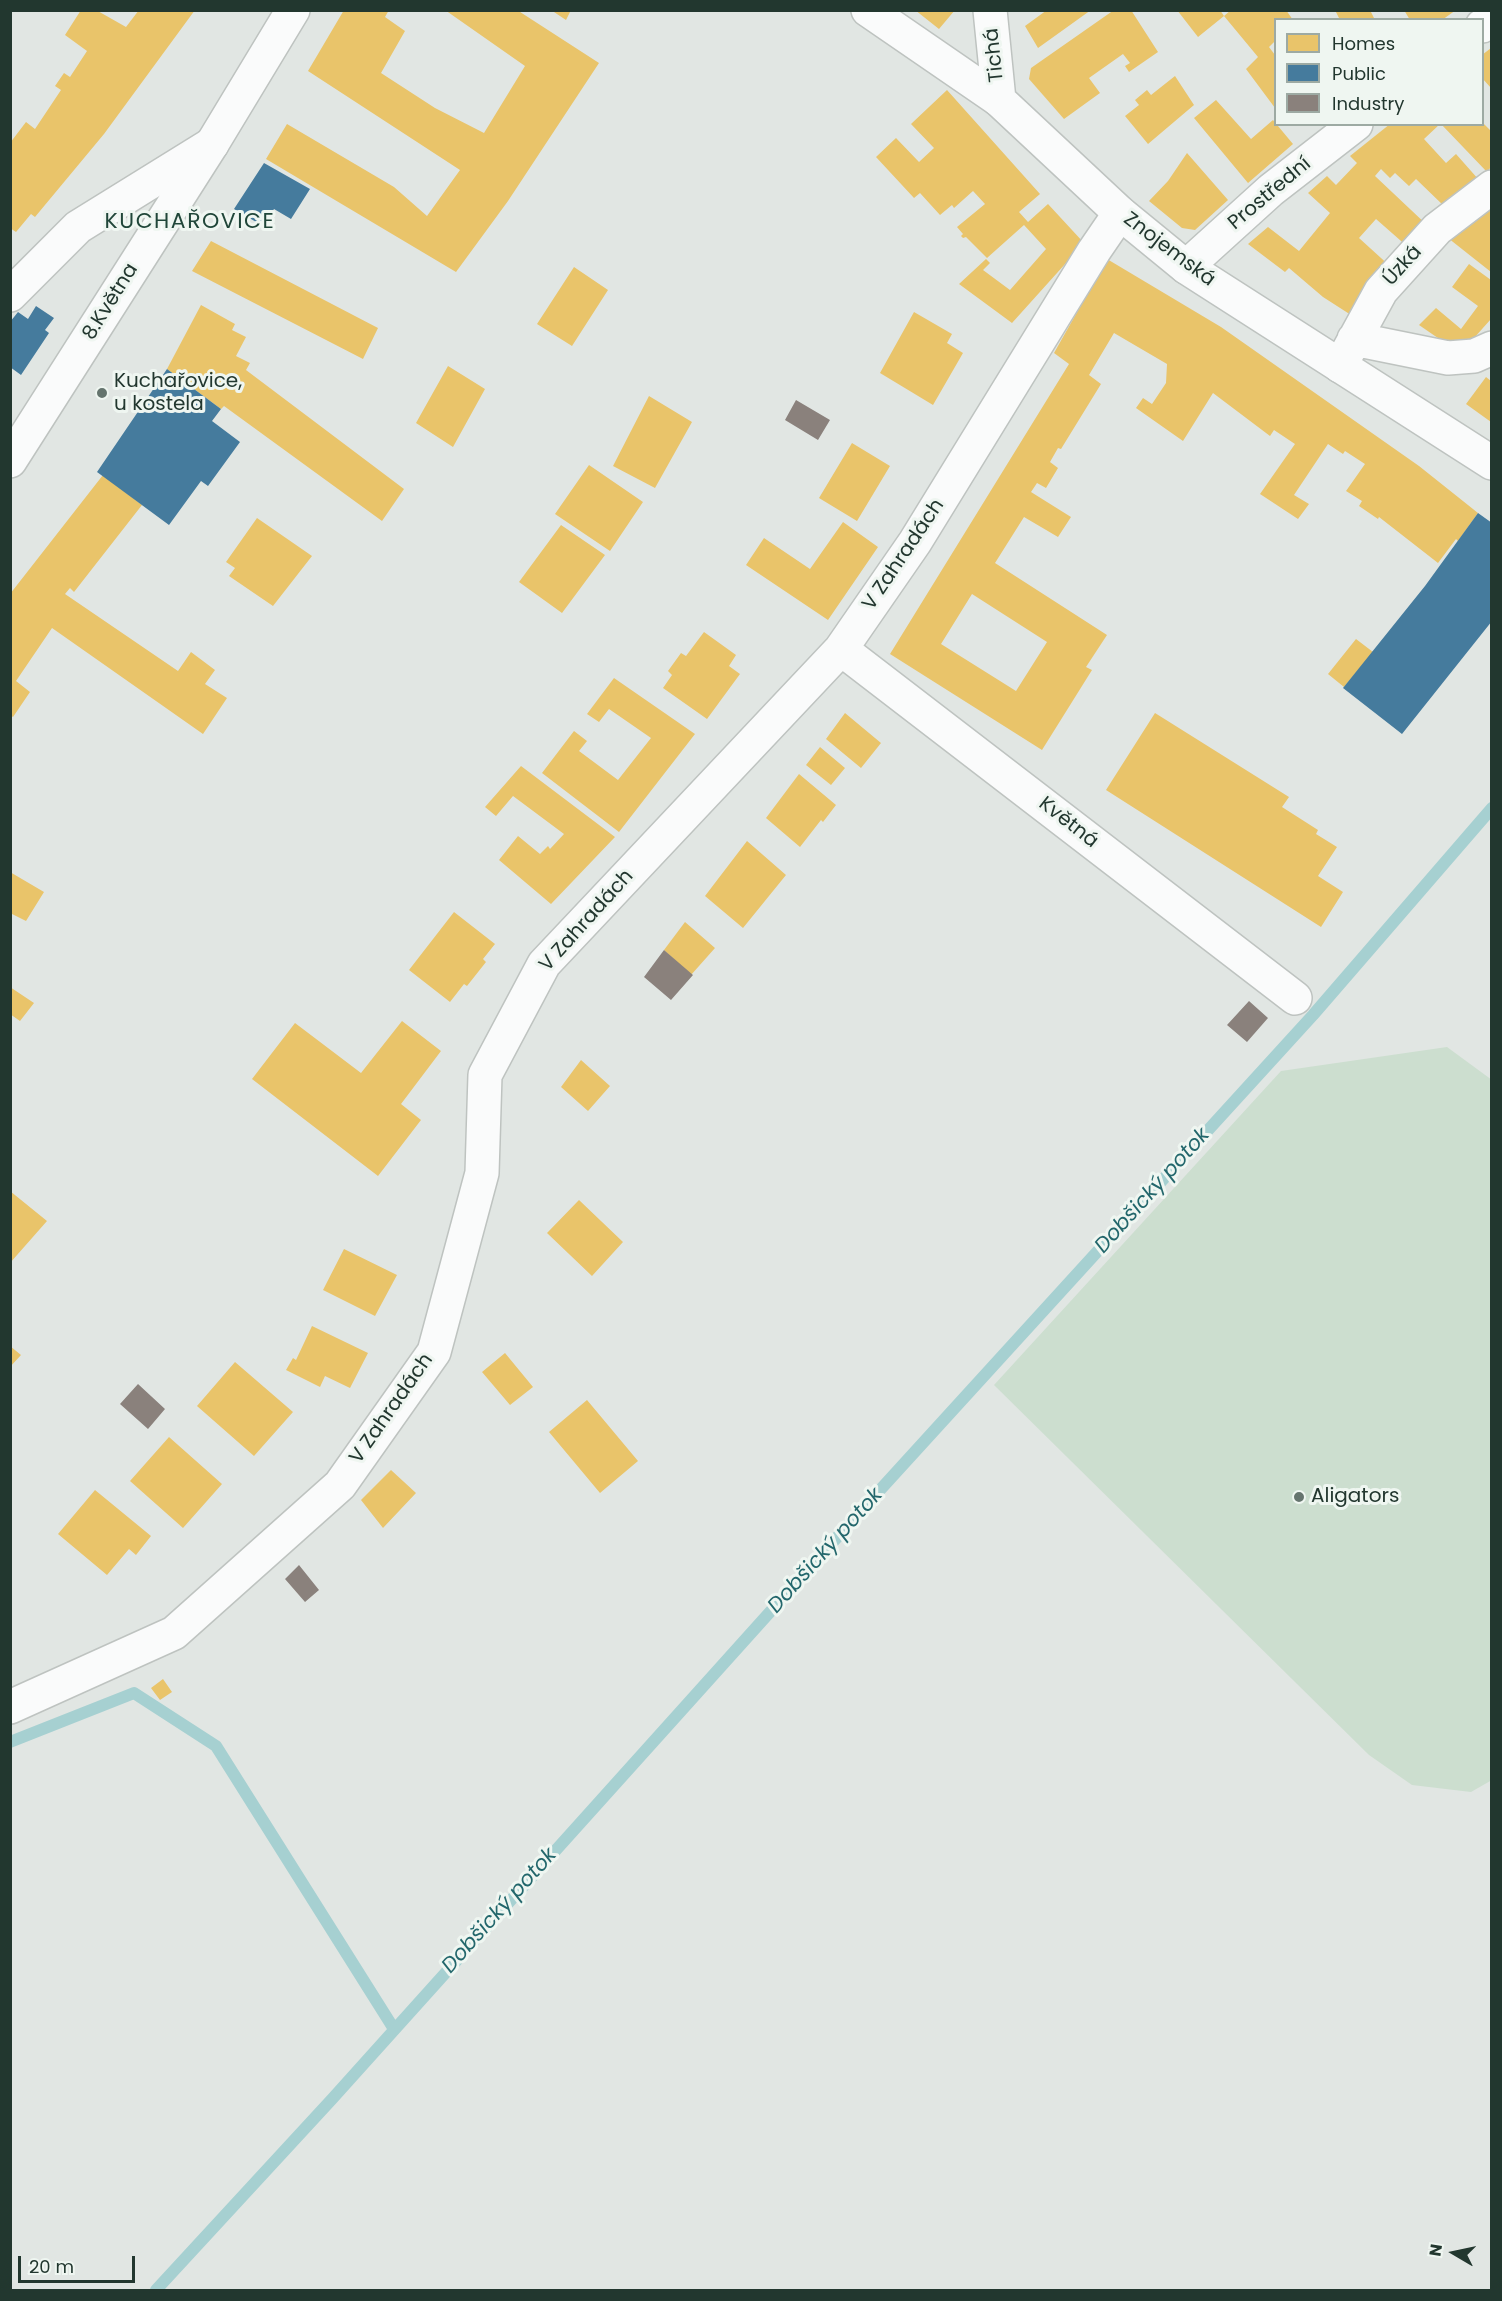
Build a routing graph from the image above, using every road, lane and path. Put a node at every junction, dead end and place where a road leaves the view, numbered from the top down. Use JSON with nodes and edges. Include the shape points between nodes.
{"nodes":[{"id":1,"x":294,"y":10,"type":"edge"},
{"id":2,"x":868,"y":10,"type":"edge"},
{"id":3,"x":990,"y":10,"type":"edge"},
{"id":4,"x":999,"y":100,"type":"junction"},
{"id":5,"x":1353,"y":126,"type":"edge"},
{"id":6,"x":212,"y":144,"type":"junction"},
{"id":7,"x":1491,"y":187,"type":"edge"},
{"id":8,"x":1120,"y":213,"type":"junction"},
{"id":9,"x":1186,"y":267,"type":"junction"},
{"id":10,"x":10,"y":295,"type":"edge"},
{"id":11,"x":1491,"y":348,"type":"edge"},
{"id":12,"x":1347,"y":353,"type":"junction"},
{"id":13,"x":10,"y":461,"type":"edge"},
{"id":14,"x":1491,"y":463,"type":"edge"},
{"id":15,"x":841,"y":649,"type":"junction"},
{"id":16,"x":1295,"y":998,"type":"dead end"},
{"id":17,"x":10,"y":1707,"type":"edge"}],
"edges":[{"from":1,"to":6,"type":"street","name":"8.Května"},
{"from":2,"to":4,"type":"street","name":"Znojemská"},
{"from":3,"to":4,"type":"street","name":"Tichá"},
{"from":4,"to":8,"type":"street","name":"Znojemská"},
{"from":5,"to":9,"type":"street","name":"Prostřední","via":[[1271,190]]},
{"from":6,"to":10,"type":"street","name":"8.Května","via":[[78,227]]},
{"from":6,"to":13,"type":"street","name":"8.Května"},
{"from":7,"to":12,"type":"street","name":"Úzká","via":[[1437,229],[1381,291]]},
{"from":8,"to":9,"type":"street","name":"Znojemská"},
{"from":8,"to":15,"type":"street","name":"V Zahradách","via":[[915,542]]},
{"from":9,"to":12,"type":"street","name":"Znojemská"},
{"from":11,"to":12,"type":"street","via":[[1474,356],[1448,358]]},
{"from":12,"to":14,"type":"street","name":"Znojemská"},
{"from":15,"to":16,"type":"street","name":"Květná"},
{"from":15,"to":17,"type":"street","name":"V Zahradách","via":[[544,964],[485,1075],[482,1173],[434,1352],[340,1485],[174,1633]]}]}
